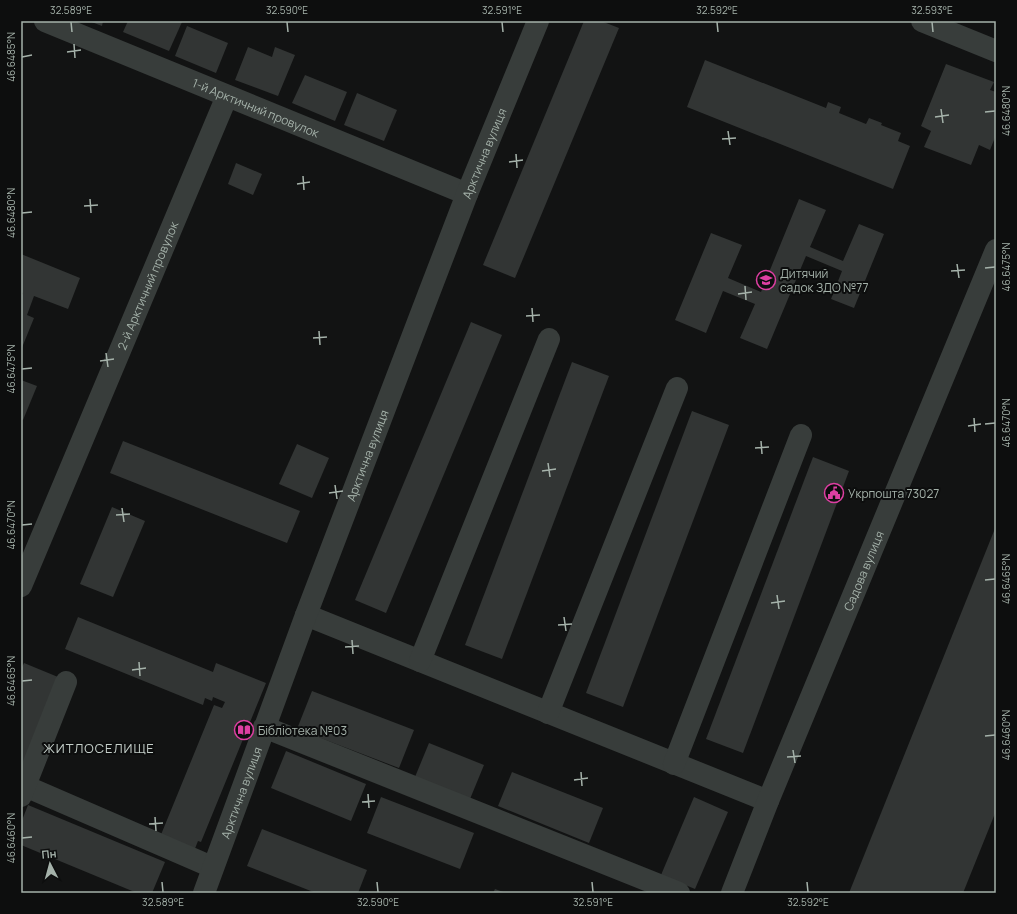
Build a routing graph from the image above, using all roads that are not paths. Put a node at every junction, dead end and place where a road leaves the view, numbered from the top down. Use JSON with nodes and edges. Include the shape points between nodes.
{"nodes":[{"id":1,"x":45,"y":21,"type":"edge"},
{"id":2,"x":538,"y":21,"type":"edge"},
{"id":3,"x":922,"y":21,"type":"edge"},
{"id":4,"x":996,"y":51,"type":"edge"},
{"id":5,"x":227,"y":96,"type":"junction"},
{"id":6,"x":467,"y":194,"type":"junction"},
{"id":7,"x":996,"y":250,"type":"edge"},
{"id":8,"x":549,"y":339,"type":"dead end"},
{"id":9,"x":677,"y":388,"type":"dead end"},
{"id":10,"x":801,"y":435,"type":"dead end"},
{"id":11,"x":21,"y":586,"type":"edge"},
{"id":12,"x":306,"y":615,"type":"junction"},
{"id":13,"x":420,"y":661,"type":"junction"},
{"id":14,"x":66,"y":682,"type":"dead end"},
{"id":15,"x":548,"y":713,"type":"junction"},
{"id":16,"x":264,"y":727,"type":"junction"},
{"id":17,"x":674,"y":764,"type":"junction"},
{"id":18,"x":23,"y":791,"type":"edge"},
{"id":19,"x":768,"y":801,"type":"junction"},
{"id":20,"x":212,"y":867,"type":"junction"},
{"id":21,"x":204,"y":893,"type":"edge"},
{"id":22,"x":679,"y":893,"type":"edge"},
{"id":23,"x":732,"y":893,"type":"edge"}],
"edges":[{"from":1,"to":5,"type":"street","name":"1-й Арктичний провулок"},
{"from":2,"to":6,"type":"street","name":"Арктична вулиця"},
{"from":3,"to":4,"type":"street"},
{"from":5,"to":6,"type":"street","name":"1-й Арктичний провулок"},
{"from":5,"to":11,"type":"street","name":"2-й Арктичний провулок"},
{"from":6,"to":12,"type":"street","name":"Арктична вулиця"},
{"from":7,"to":19,"type":"street","name":"Садова вулиця"},
{"from":8,"to":13,"type":"street"},
{"from":9,"to":15,"type":"street"},
{"from":10,"to":17,"type":"street"},
{"from":12,"to":13,"type":"street"},
{"from":12,"to":16,"type":"street","name":"Арктична вулиця"},
{"from":13,"to":15,"type":"street"},
{"from":14,"to":18,"type":"street"},
{"from":15,"to":17,"type":"street"},
{"from":16,"to":20,"type":"street","name":"Арктична вулиця"},
{"from":16,"to":22,"type":"street"},
{"from":17,"to":19,"type":"street"},
{"from":18,"to":20,"type":"street"},
{"from":19,"to":23,"type":"street","name":"Садова вулиця"},
{"from":20,"to":21,"type":"street","name":"Арктична вулиця"}]}
